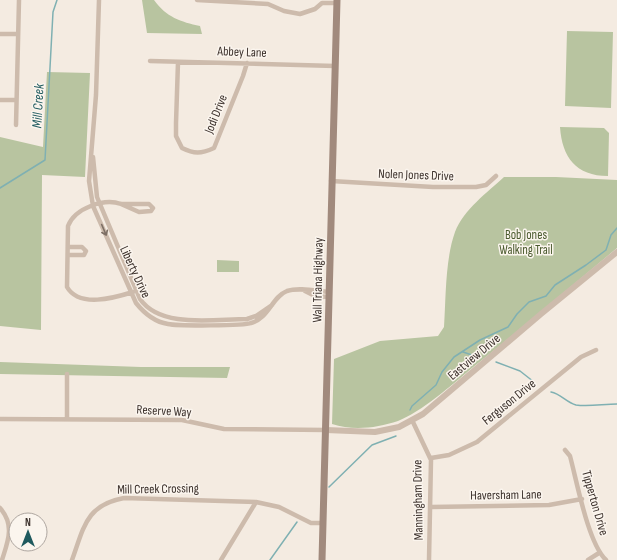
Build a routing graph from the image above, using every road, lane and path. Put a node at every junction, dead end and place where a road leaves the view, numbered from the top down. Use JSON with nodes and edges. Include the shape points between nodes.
{"nodes":[{"id":1,"x":19,"y":0,"type":"edge"},
{"id":2,"x":99,"y":0,"type":"edge"},
{"id":3,"x":197,"y":0,"type":"edge"},
{"id":4,"x":337,"y":1,"type":"edge"},
{"id":5,"x":0,"y":34,"type":"edge"},
{"id":6,"x":18,"y":34,"type":"junction"},
{"id":7,"x":150,"y":61,"type":"dead end"},
{"id":8,"x":178,"y":62,"type":"junction"},
{"id":9,"x":247,"y":63,"type":"junction"},
{"id":10,"x":335,"y":66,"type":"junction"},
{"id":11,"x":0,"y":100,"type":"edge"},
{"id":12,"x":16,"y":100,"type":"junction"},
{"id":13,"x":16,"y":125,"type":"dead end"},
{"id":14,"x":92,"y":152,"type":"junction"},
{"id":15,"x":496,"y":176,"type":"dead end"},
{"id":16,"x":331,"y":181,"type":"junction"},
{"id":17,"x":100,"y":204,"type":"junction"},
{"id":18,"x":121,"y":204,"type":"junction"},
{"id":19,"x":93,"y":206,"type":"junction"},
{"id":20,"x":68,"y":247,"type":"junction"},
{"id":21,"x":617,"y":252,"type":"edge"},
{"id":22,"x":68,"y":255,"type":"junction"},
{"id":23,"x":137,"y":290,"type":"junction"},
{"id":24,"x":131,"y":292,"type":"junction"},
{"id":25,"x":329,"y":294,"type":"junction"},
{"id":26,"x":272,"y":305,"type":"junction"},
{"id":27,"x":596,"y":350,"type":"dead end"},
{"id":28,"x":68,"y":374,"type":"dead end"},
{"id":29,"x":0,"y":419,"type":"edge"},
{"id":30,"x":67,"y":419,"type":"junction"},
{"id":31,"x":412,"y":420,"type":"junction"},
{"id":32,"x":326,"y":430,"type":"junction"},
{"id":33,"x":565,"y":450,"type":"dead end"},
{"id":34,"x":431,"y":458,"type":"junction"},
{"id":35,"x":582,"y":498,"type":"junction"},
{"id":36,"x":256,"y":502,"type":"junction"},
{"id":37,"x":431,"y":507,"type":"junction"},
{"id":38,"x":0,"y":508,"type":"edge"},
{"id":39,"x":323,"y":523,"type":"junction"},
{"id":40,"x":599,"y":553,"type":"junction"},
{"id":41,"x":2,"y":560,"type":"edge"},
{"id":42,"x":72,"y":560,"type":"edge"},
{"id":43,"x":221,"y":560,"type":"edge"},
{"id":44,"x":322,"y":560,"type":"edge"},
{"id":45,"x":429,"y":560,"type":"edge"},
{"id":46,"x":588,"y":560,"type":"edge"},
{"id":47,"x":606,"y":560,"type":"edge"}],
"edges":[{"from":1,"to":6,"type":"street"},
{"from":2,"to":14,"type":"street","name":"Liberty Drive"},
{"from":3,"to":4,"type":"street","via":[[263,3],[300,14],[315,9],[322,3]]},
{"from":4,"to":10,"type":"main road","name":"Wall Triana Highway"},
{"from":5,"to":6,"type":"street"},
{"from":6,"to":12,"type":"street"},
{"from":7,"to":8,"type":"street","name":"Abbey Lane"},
{"from":8,"to":9,"type":"street","name":"Abbey Lane"},
{"from":8,"to":9,"type":"street","name":"Jodi Drive","via":[[176,136],[182,148],[193,154],[204,153],[214,148]]},
{"from":9,"to":10,"type":"street","name":"Abbey Lane"},
{"from":10,"to":16,"type":"main road","name":"Wall Triana Highway"},
{"from":11,"to":12,"type":"street"},
{"from":12,"to":13,"type":"street"},
{"from":14,"to":17,"type":"street","name":"Liberty Drive","via":[[95,188]]},
{"from":14,"to":19,"type":"street","name":"Liberty Drive","via":[[89,181]]},
{"from":15,"to":16,"type":"street","name":"Nolen Jones Drive","via":[[486,185],[476,187]]},
{"from":16,"to":25,"type":"main road","name":"Wall Triana Highway"},
{"from":17,"to":18,"type":"street","via":[[114,201]]},
{"from":17,"to":19,"type":"street"},
{"from":17,"to":23,"type":"street","name":"Liberty Drive"},
{"from":18,"to":18,"type":"street","via":[[149,204],[153,208],[151,211],[139,212]]},
{"from":19,"to":20,"type":"street","via":[[81,211],[70,221]]},
{"from":19,"to":24,"type":"street","name":"Liberty Drive","one_way":true},
{"from":20,"to":22,"type":"street"},
{"from":20,"to":22,"type":"street","via":[[82,247],[86,251],[84,256]]},
{"from":21,"to":31,"type":"street","name":"Eastview Drive","via":[[423,414]]},
{"from":22,"to":24,"type":"street","via":[[67,287],[78,298],[108,298]]},
{"from":23,"to":24,"type":"street"},
{"from":23,"to":26,"type":"street","name":"Liberty Drive","via":[[146,308],[172,320],[247,319]]},
{"from":24,"to":26,"type":"street","name":"Liberty Drive","via":[[143,312],[169,324],[251,324],[263,317]]},
{"from":25,"to":26,"type":"street","name":"Liberty Drive","via":[[315,296],[304,290],[292,290],[285,292]]},
{"from":25,"to":32,"type":"main road","name":"Wall Triana Highway"},
{"from":27,"to":34,"type":"street","name":"Ferguson Drive","via":[[581,357],[477,442],[449,455]]},
{"from":28,"to":30,"type":"street"},
{"from":29,"to":30,"type":"street","name":"Reserve Way"},
{"from":30,"to":32,"type":"street","name":"Reserve Way","via":[[182,420],[224,429]]},
{"from":31,"to":32,"type":"street","name":"Eastview Drive","via":[[399,427],[375,432]]},
{"from":31,"to":34,"type":"street","name":"Manningham Drive"},
{"from":32,"to":39,"type":"main road","name":"Wall Triana Highway"},
{"from":33,"to":35,"type":"street","name":"Tipperton Drive","via":[[570,456]]},
{"from":34,"to":37,"type":"street","name":"Manningham Drive"},
{"from":35,"to":37,"type":"street","name":"Haversham Lane","via":[[549,505]]},
{"from":35,"to":40,"type":"street","name":"Tipperton Drive","via":[[591,536]]},
{"from":36,"to":39,"type":"street","name":"Mill Creek Crossing","via":[[279,506],[311,523]]},
{"from":36,"to":42,"type":"street","name":"Mill Creek Crossing","via":[[164,498],[124,498],[109,501],[90,515]]},
{"from":36,"to":43,"type":"street"},
{"from":37,"to":45,"type":"street","name":"Manningham Drive"},
{"from":38,"to":41,"type":"street","via":[[10,526]]},
{"from":39,"to":44,"type":"main road","name":"Wall Triana Highway"},
{"from":40,"to":46,"type":"street"},
{"from":40,"to":47,"type":"street","name":"Tipperton Drive"}]}
